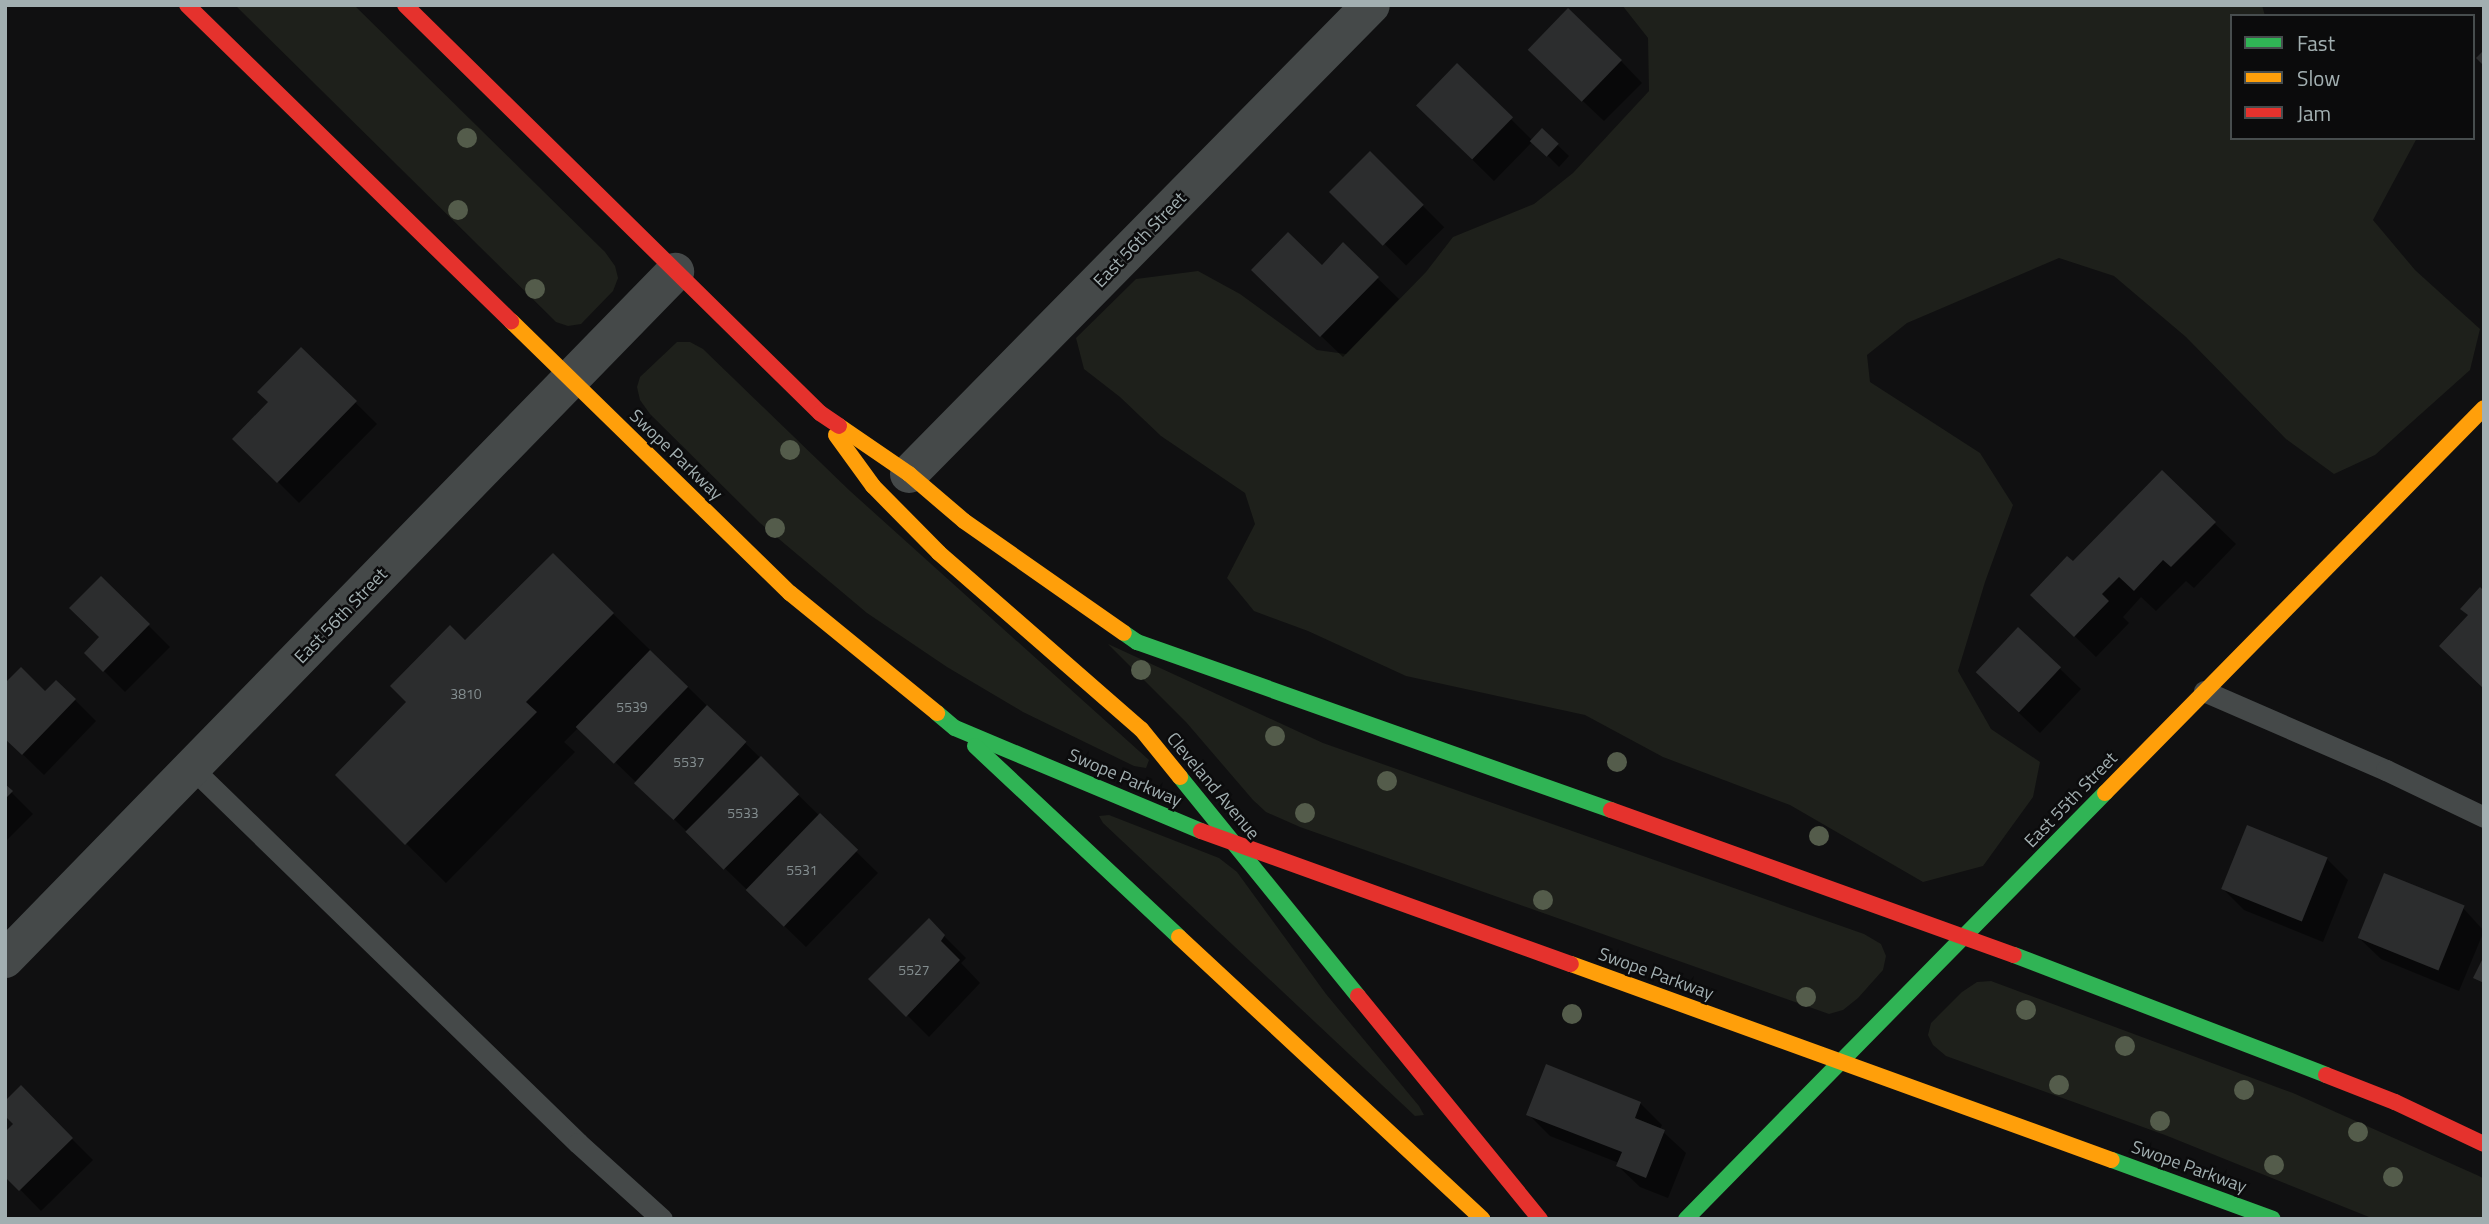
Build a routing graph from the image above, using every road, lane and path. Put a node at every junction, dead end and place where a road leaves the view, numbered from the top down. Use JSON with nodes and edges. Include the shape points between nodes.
{"nodes":[{"id":1,"x":187,"y":5,"type":"edge"},
{"id":2,"x":405,"y":5,"type":"edge"},
{"id":3,"x":1371,"y":5,"type":"edge"},
{"id":4,"x":675,"y":272,"type":"junction"},
{"id":5,"x":572,"y":380,"type":"junction"},
{"id":6,"x":2484,"y":408,"type":"edge"},
{"id":7,"x":820,"y":413,"type":"junction"},
{"id":8,"x":909,"y":474,"type":"junction"},
{"id":9,"x":2204,"y":691,"type":"junction"},
{"id":10,"x":955,"y":728,"type":"junction"},
{"id":11,"x":192,"y":768,"type":"junction"},
{"id":12,"x":2484,"y":817,"type":"edge"},
{"id":13,"x":1237,"y":846,"type":"junction"},
{"id":14,"x":1966,"y":936,"type":"junction"},
{"id":15,"x":5,"y":959,"type":"edge"},
{"id":16,"x":1844,"y":1061,"type":"junction"},
{"id":17,"x":2484,"y":1144,"type":"edge"},
{"id":18,"x":662,"y":1219,"type":"edge"},
{"id":19,"x":1482,"y":1219,"type":"edge"},
{"id":20,"x":1540,"y":1219,"type":"edge"},
{"id":21,"x":1686,"y":1219,"type":"edge"},
{"id":22,"x":2273,"y":1219,"type":"edge"}],
"edges":[{"from":1,"to":5,"type":"main road","name":"Swope Parkway"},
{"from":2,"to":4,"type":"main road"},
{"from":3,"to":8,"type":"street","name":"East 56th Street"},
{"from":4,"to":5,"type":"street","name":"East 56th Street"},
{"from":4,"to":7,"type":"main road"},
{"from":5,"to":10,"type":"main road","name":"Swope Parkway","via":[[790,593]]},
{"from":5,"to":11,"type":"street","name":"East 56th Street"},
{"from":6,"to":9,"type":"main road","name":"East 55th Street"},
{"from":7,"to":8,"type":"main road"},
{"from":7,"to":13,"type":"main road","name":"Cleveland Avenue","via":[[873,486],[939,553],[1141,729]]},
{"from":8,"to":14,"type":"main road","via":[[964,521],[1137,642]]},
{"from":9,"to":12,"type":"lane"},
{"from":9,"to":14,"type":"main road","name":"East 55th Street"},
{"from":10,"to":13,"type":"main road","name":"Swope Parkway"},
{"from":10,"to":19,"type":"main road"},
{"from":11,"to":15,"type":"street","name":"East 56th Street"},
{"from":11,"to":18,"type":"lane"},
{"from":13,"to":16,"type":"main road","name":"Swope Parkway"},
{"from":13,"to":20,"type":"main road","name":"Cleveland Avenue"},
{"from":14,"to":16,"type":"main road","name":"East 55th Street"},
{"from":14,"to":17,"type":"main road","via":[[2395,1102]]},
{"from":16,"to":21,"type":"main road","name":"East 55th Street"},
{"from":16,"to":22,"type":"main road","name":"Swope Parkway"}]}
